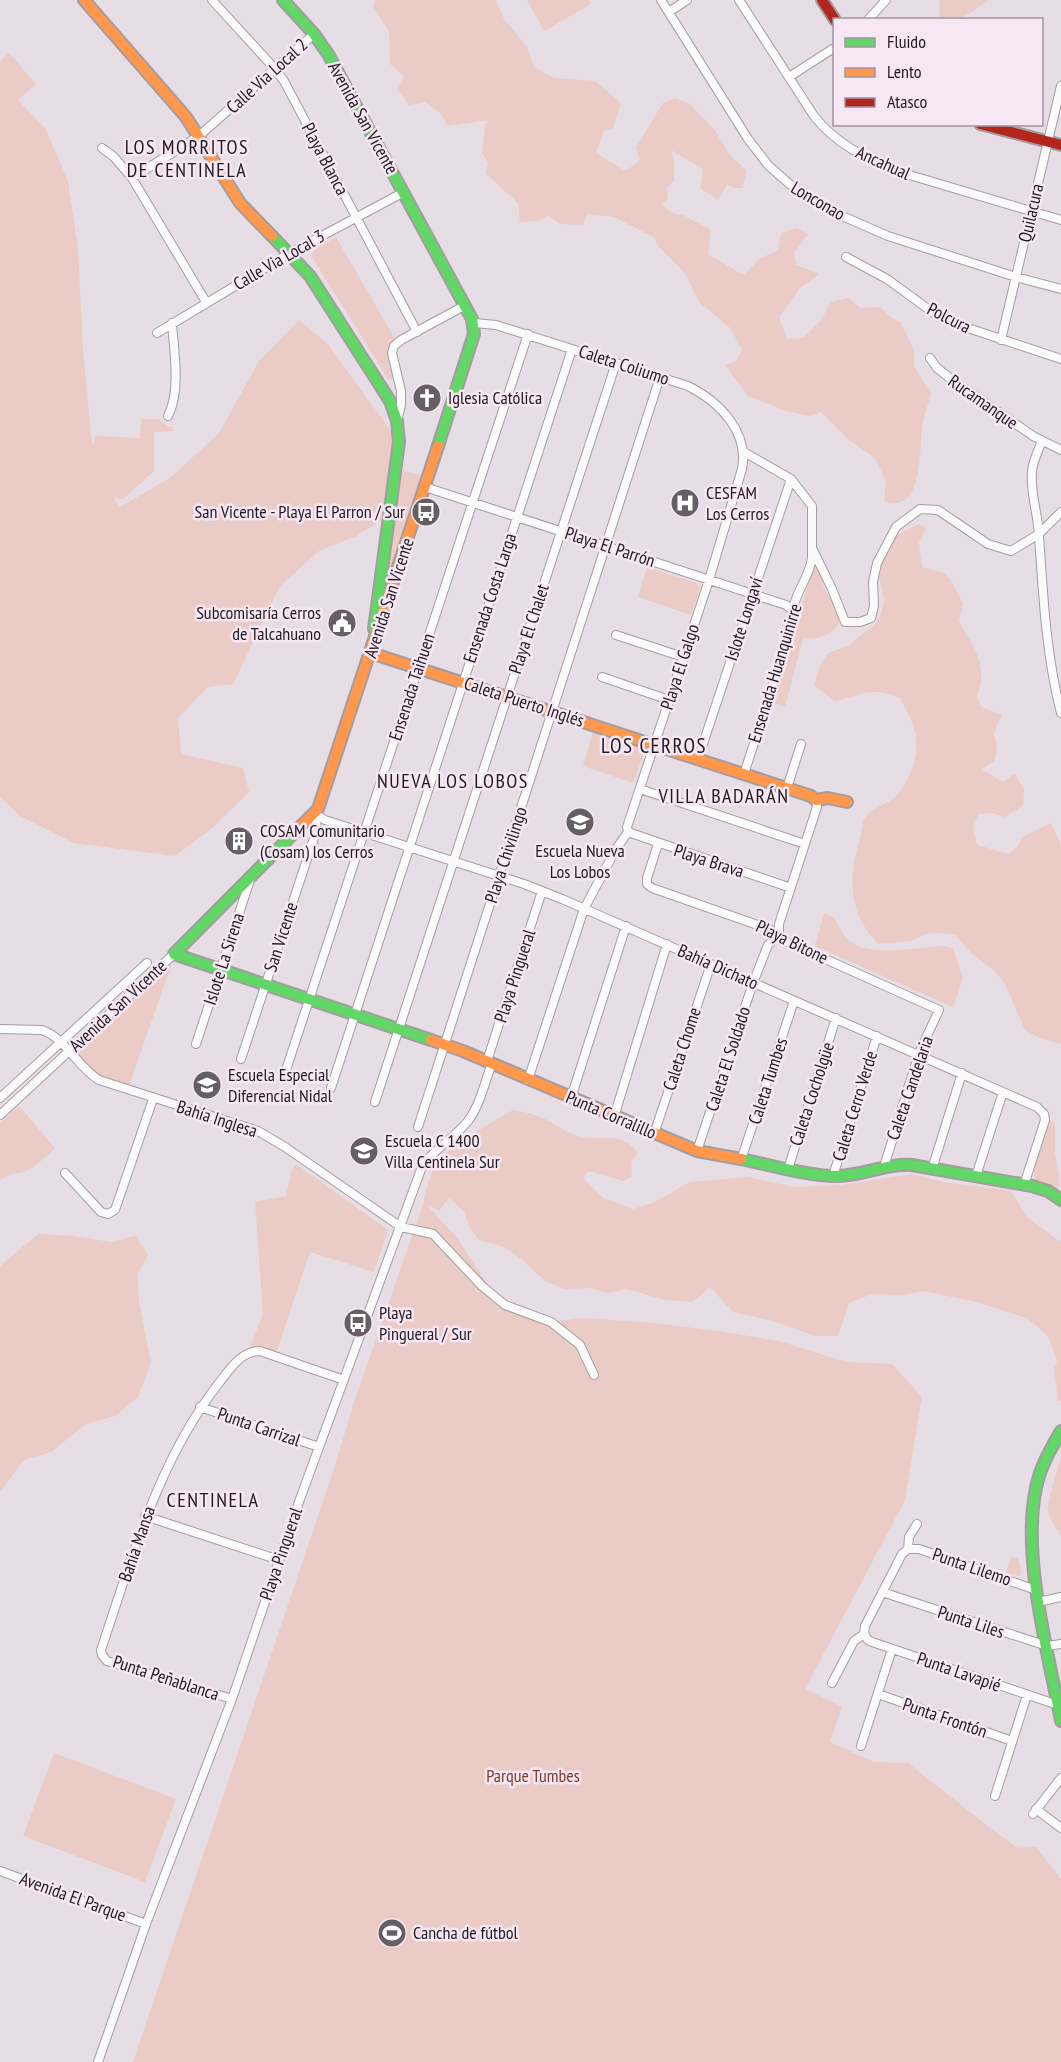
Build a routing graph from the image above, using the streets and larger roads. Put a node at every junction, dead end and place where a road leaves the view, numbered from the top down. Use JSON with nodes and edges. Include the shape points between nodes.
{"nodes":[{"id":1,"x":212,"y":0,"type":"edge"},
{"id":2,"x":283,"y":0,"type":"edge"},
{"id":3,"x":661,"y":0,"type":"edge"},
{"id":4,"x":687,"y":0,"type":"edge"},
{"id":5,"x":739,"y":0,"type":"edge"},
{"id":6,"x":822,"y":0,"type":"edge"},
{"id":7,"x":886,"y":0,"type":"edge"},
{"id":8,"x":87,"y":1,"type":"edge"},
{"id":9,"x":669,"y":12,"type":"junction"},
{"id":10,"x":834,"y":18,"type":"edge"},
{"id":11,"x":870,"y":18,"type":"edge"},
{"id":12,"x":314,"y":34,"type":"junction"},
{"id":13,"x":833,"y":49,"type":"edge"},
{"id":14,"x":275,"y":69,"type":"junction"},
{"id":15,"x":789,"y":77,"type":"junction"},
{"id":16,"x":1061,"y":86,"type":"edge"},
{"id":17,"x":987,"y":126,"type":"edge"},
{"id":18,"x":199,"y":136,"type":"junction"},
{"id":19,"x":1047,"y":142,"type":"junction"},
{"id":20,"x":1061,"y":146,"type":"edge"},
{"id":21,"x":102,"y":148,"type":"dead end"},
{"id":22,"x":132,"y":178,"type":"junction"},
{"id":23,"x":404,"y":192,"type":"junction"},
{"id":24,"x":1031,"y":211,"type":"junction"},
{"id":25,"x":356,"y":217,"type":"junction"},
{"id":26,"x":1061,"y":220,"type":"edge"},
{"id":27,"x":290,"y":253,"type":"junction"},
{"id":28,"x":846,"y":257,"type":"dead end"},
{"id":29,"x":1016,"y":277,"type":"junction"},
{"id":30,"x":1061,"y":289,"type":"edge"},
{"id":31,"x":206,"y":302,"type":"junction"},
{"id":32,"x":464,"y":306,"type":"junction"},
{"id":33,"x":172,"y":323,"type":"junction"},
{"id":34,"x":474,"y":323,"type":"junction"},
{"id":35,"x":417,"y":332,"type":"junction"},
{"id":36,"x":157,"y":333,"type":"dead end"},
{"id":37,"x":528,"y":334,"type":"junction"},
{"id":38,"x":1001,"y":340,"type":"junction"},
{"id":39,"x":572,"y":349,"type":"junction"},
{"id":40,"x":930,"y":358,"type":"dead end"},
{"id":41,"x":1061,"y":359,"type":"edge"},
{"id":42,"x":616,"y":363,"type":"junction"},
{"id":43,"x":660,"y":376,"type":"junction"},
{"id":44,"x":168,"y":416,"type":"dead end"},
{"id":45,"x":397,"y":422,"type":"junction"},
{"id":46,"x":1041,"y":441,"type":"junction"},
{"id":47,"x":1061,"y":450,"type":"edge"},
{"id":48,"x":744,"y":452,"type":"junction"},
{"id":49,"x":791,"y":478,"type":"junction"},
{"id":50,"x":425,"y":487,"type":"junction"},
{"id":51,"x":472,"y":502,"type":"junction"},
{"id":52,"x":1061,"y":512,"type":"edge"},
{"id":53,"x":517,"y":517,"type":"junction"},
{"id":54,"x":561,"y":531,"type":"junction"},
{"id":55,"x":1040,"y":534,"type":"junction"},
{"id":56,"x":605,"y":546,"type":"junction"},
{"id":57,"x":812,"y":548,"type":"junction"},
{"id":58,"x":709,"y":580,"type":"junction"},
{"id":59,"x":753,"y":594,"type":"junction"},
{"id":60,"x":793,"y":611,"type":"junction"},
{"id":61,"x":616,"y":635,"type":"dead end"},
{"id":62,"x":371,"y":653,"type":"junction"},
{"id":63,"x":683,"y":657,"type":"junction"},
{"id":64,"x":418,"y":668,"type":"junction"},
{"id":65,"x":602,"y":677,"type":"dead end"},
{"id":66,"x":463,"y":683,"type":"junction"},
{"id":67,"x":507,"y":697,"type":"junction"},
{"id":68,"x":669,"y":700,"type":"junction"},
{"id":69,"x":552,"y":712,"type":"junction"},
{"id":70,"x":1061,"y":713,"type":"edge"},
{"id":71,"x":801,"y":744,"type":"dead end"},
{"id":72,"x":654,"y":745,"type":"junction"},
{"id":73,"x":698,"y":759,"type":"junction"},
{"id":74,"x":744,"y":774,"type":"junction"},
{"id":75,"x":787,"y":788,"type":"junction"},
{"id":76,"x":640,"y":789,"type":"junction"},
{"id":77,"x":816,"y":800,"type":"junction"},
{"id":78,"x":847,"y":802,"type":"dead end"},
{"id":79,"x":315,"y":814,"type":"junction"},
{"id":80,"x":628,"y":832,"type":"junction"},
{"id":81,"x":364,"y":833,"type":"junction"},
{"id":82,"x":658,"y":844,"type":"junction"},
{"id":83,"x":805,"y":844,"type":"junction"},
{"id":84,"x":409,"y":847,"type":"junction"},
{"id":85,"x":453,"y":862,"type":"junction"},
{"id":86,"x":253,"y":873,"type":"junction"},
{"id":87,"x":499,"y":877,"type":"junction"},
{"id":88,"x":791,"y":888,"type":"junction"},
{"id":89,"x":542,"y":891,"type":"junction"},
{"id":90,"x":584,"y":909,"type":"junction"},
{"id":91,"x":626,"y":926,"type":"junction"},
{"id":92,"x":779,"y":935,"type":"junction"},
{"id":93,"x":667,"y":944,"type":"junction"},
{"id":94,"x":174,"y":954,"type":"junction"},
{"id":95,"x":147,"y":963,"type":"dead end"},
{"id":96,"x":711,"y":964,"type":"junction"},
{"id":97,"x":221,"y":969,"type":"junction"},
{"id":98,"x":753,"y":983,"type":"junction"},
{"id":99,"x":266,"y":984,"type":"junction"},
{"id":100,"x":310,"y":999,"type":"junction"},
{"id":101,"x":794,"y":1001,"type":"junction"},
{"id":102,"x":939,"y":1010,"type":"joint"},
{"id":103,"x":355,"y":1014,"type":"junction"},
{"id":104,"x":836,"y":1018,"type":"junction"},
{"id":105,"x":0,"y":1029,"type":"edge"},
{"id":106,"x":399,"y":1029,"type":"junction"},
{"id":107,"x":877,"y":1036,"type":"junction"},
{"id":108,"x":61,"y":1042,"type":"junction"},
{"id":109,"x":196,"y":1044,"type":"dead end"},
{"id":110,"x":445,"y":1044,"type":"junction"},
{"id":111,"x":69,"y":1051,"type":"junction"},
{"id":112,"x":919,"y":1053,"type":"junction"},
{"id":113,"x":241,"y":1059,"type":"dead end"},
{"id":114,"x":490,"y":1062,"type":"junction"},
{"id":115,"x":285,"y":1073,"type":"dead end"},
{"id":116,"x":962,"y":1073,"type":"junction"},
{"id":117,"x":528,"y":1080,"type":"junction"},
{"id":118,"x":331,"y":1088,"type":"dead end"},
{"id":119,"x":1003,"y":1092,"type":"junction"},
{"id":120,"x":0,"y":1098,"type":"edge"},
{"id":121,"x":571,"y":1098,"type":"junction"},
{"id":122,"x":153,"y":1099,"type":"junction"},
{"id":123,"x":375,"y":1101,"type":"dead end"},
{"id":124,"x":0,"y":1115,"type":"edge"},
{"id":125,"x":614,"y":1117,"type":"junction"},
{"id":126,"x":418,"y":1128,"type":"dead end"},
{"id":127,"x":654,"y":1134,"type":"junction"},
{"id":128,"x":697,"y":1151,"type":"junction"},
{"id":129,"x":741,"y":1160,"type":"junction"},
{"id":130,"x":884,"y":1167,"type":"junction"},
{"id":131,"x":932,"y":1168,"type":"junction"},
{"id":132,"x":788,"y":1169,"type":"junction"},
{"id":133,"x":65,"y":1173,"type":"dead end"},
{"id":134,"x":833,"y":1176,"type":"junction"},
{"id":135,"x":976,"y":1176,"type":"junction"},
{"id":136,"x":1024,"y":1185,"type":"junction"},
{"id":137,"x":1061,"y":1200,"type":"edge"},
{"id":138,"x":401,"y":1227,"type":"junction"},
{"id":139,"x":594,"y":1375,"type":"dead end"},
{"id":140,"x":344,"y":1380,"type":"junction"},
{"id":141,"x":200,"y":1407,"type":"junction"},
{"id":142,"x":1061,"y":1431,"type":"edge"},
{"id":143,"x":319,"y":1448,"type":"junction"},
{"id":144,"x":146,"y":1516,"type":"junction"},
{"id":145,"x":917,"y":1524,"type":"dead end"},
{"id":146,"x":908,"y":1549,"type":"junction"},
{"id":147,"x":279,"y":1560,"type":"junction"},
{"id":148,"x":1036,"y":1590,"type":"junction"},
{"id":149,"x":882,"y":1592,"type":"junction"},
{"id":150,"x":1061,"y":1597,"type":"edge"},
{"id":151,"x":1038,"y":1602,"type":"junction"},
{"id":152,"x":864,"y":1634,"type":"junction"},
{"id":153,"x":1061,"y":1644,"type":"edge"},
{"id":154,"x":1047,"y":1646,"type":"junction"},
{"id":155,"x":892,"y":1649,"type":"junction"},
{"id":156,"x":102,"y":1655,"type":"joint"},
{"id":157,"x":832,"y":1683,"type":"dead end"},
{"id":158,"x":1058,"y":1691,"type":"edge"},
{"id":159,"x":878,"y":1694,"type":"junction"},
{"id":160,"x":1027,"y":1695,"type":"junction"},
{"id":161,"x":232,"y":1699,"type":"junction"},
{"id":162,"x":1058,"y":1705,"type":"junction"},
{"id":163,"x":1061,"y":1720,"type":"edge"},
{"id":164,"x":1012,"y":1741,"type":"junction"},
{"id":165,"x":861,"y":1746,"type":"dead end"},
{"id":166,"x":1061,"y":1778,"type":"edge"},
{"id":167,"x":994,"y":1796,"type":"dead end"},
{"id":168,"x":1061,"y":1828,"type":"edge"},
{"id":169,"x":0,"y":1871,"type":"edge"},
{"id":170,"x":146,"y":1924,"type":"junction"},
{"id":171,"x":98,"y":2062,"type":"edge"}],
"edges":[{"from":1,"to":14,"type":"street","name":"Playa Blanca"},
{"from":2,"to":12,"type":"street","name":"Avenida San Vicente"},
{"from":3,"to":9,"type":"street","name":"Lonconao"},
{"from":4,"to":9,"type":"street"},
{"from":5,"to":15,"type":"street","name":"Ancahual"},
{"from":6,"to":10,"type":"street"},
{"from":7,"to":11,"type":"street"},
{"from":8,"to":18,"type":"street"},
{"from":9,"to":29,"type":"street","name":"Lonconao","via":[[748,139],[786,183],[868,229]]},
{"from":12,"to":14,"type":"street","name":"Calle Via Local 2"},
{"from":12,"to":23,"type":"street","name":"Avenida San Vicente"},
{"from":13,"to":15,"type":"street"},
{"from":14,"to":18,"type":"street","name":"Calle Via Local 2"},
{"from":14,"to":25,"type":"street","name":"Playa Blanca"},
{"from":15,"to":24,"type":"street","name":"Ancahual","via":[[820,124],[858,153],[903,173]]},
{"from":16,"to":19,"type":"street","name":"Quilacura"},
{"from":17,"to":19,"type":"street"},
{"from":18,"to":22,"type":"street","name":"Calle Via Local 2"},
{"from":18,"to":27,"type":"street","via":[[240,203]]},
{"from":19,"to":20,"type":"street"},
{"from":19,"to":24,"type":"street","name":"Quilacura"},
{"from":21,"to":22,"type":"street"},
{"from":22,"to":31,"type":"street"},
{"from":23,"to":25,"type":"street","name":"Calle Via Local 3"},
{"from":23,"to":32,"type":"street","name":"Avenida San Vicente"},
{"from":24,"to":26,"type":"street","name":"Ancahual"},
{"from":24,"to":29,"type":"street","name":"Quilacura"},
{"from":25,"to":27,"type":"street","name":"Calle Via Local 3"},
{"from":25,"to":35,"type":"street","name":"Playa Blanca"},
{"from":27,"to":31,"type":"street","name":"Calle Via Local 3"},
{"from":27,"to":45,"type":"street","via":[[356,345],[390,401]]},
{"from":28,"to":38,"type":"street","name":"Polcura","via":[[904,290],[943,319]]},
{"from":29,"to":30,"type":"street","name":"Lonconao"},
{"from":29,"to":38,"type":"street","name":"Quilacura"},
{"from":31,"to":33,"type":"street","name":"Calle Via Local 3"},
{"from":32,"to":34,"type":"street","name":"Avenida San Vicente"},
{"from":32,"to":35,"type":"street"},
{"from":33,"to":36,"type":"street","name":"Calle Via Local 3"},
{"from":33,"to":44,"type":"street","via":[[175,390]]},
{"from":34,"to":37,"type":"street","name":"Caleta Coliumo","via":[[490,323]]},
{"from":34,"to":50,"type":"street","name":"Avenida San Vicente","via":[[473,338]]},
{"from":35,"to":45,"type":"street","via":[[398,341],[393,350],[401,398]]},
{"from":37,"to":39,"type":"street","name":"Caleta Coliumo"},
{"from":37,"to":51,"type":"street","name":"Ensenada Taihuen"},
{"from":38,"to":41,"type":"street","name":"Polcura"},
{"from":39,"to":42,"type":"street","name":"Caleta Coliumo"},
{"from":39,"to":53,"type":"street","name":"Ensenada Costa Larga"},
{"from":40,"to":46,"type":"street","name":"Rucamanque","via":[[940,371]]},
{"from":42,"to":43,"type":"street","name":"Caleta Coliumo"},
{"from":42,"to":54,"type":"street","name":"Playa El Chalet"},
{"from":43,"to":48,"type":"street","name":"Caleta Coliumo","via":[[688,386],[712,402],[734,426]]},
{"from":43,"to":56,"type":"street","name":"Playa Chivilingo"},
{"from":45,"to":62,"type":"street","via":[[399,442]]},
{"from":46,"to":47,"type":"street","name":"Rucamanque"},
{"from":46,"to":55,"type":"street","via":[[1032,474]]},
{"from":48,"to":49,"type":"street"},
{"from":48,"to":58,"type":"street","name":"Playa El Galgo"},
{"from":49,"to":57,"type":"street","via":[[812,506]]},
{"from":49,"to":59,"type":"street","name":"Islote Longaví"},
{"from":50,"to":51,"type":"street","name":"Playa El Parrón"},
{"from":50,"to":62,"type":"street","name":"Avenida San Vicente"},
{"from":51,"to":53,"type":"street","name":"Playa El Parrón"},
{"from":51,"to":64,"type":"street","name":"Ensenada Taihuen"},
{"from":52,"to":55,"type":"street"},
{"from":53,"to":54,"type":"street","name":"Playa El Parrón"},
{"from":53,"to":66,"type":"street","name":"Ensenada Costa Larga"},
{"from":54,"to":56,"type":"street","name":"Playa El Parrón"},
{"from":54,"to":67,"type":"street","name":"Playa El Chalet"},
{"from":55,"to":57,"type":"street","via":[[1011,551],[988,544],[938,510],[920,509],[896,527],[877,563],[871,618],[860,622],[845,622]]},
{"from":55,"to":70,"type":"street","via":[[1046,621]]},
{"from":56,"to":58,"type":"street","name":"Playa El Parrón"},
{"from":56,"to":69,"type":"street","name":"Playa Chivilingo"},
{"from":57,"to":60,"type":"street","name":"Ensenada Huanquinirre","via":[[812,566]]},
{"from":58,"to":59,"type":"street","name":"Playa El Parrón"},
{"from":58,"to":63,"type":"street","name":"Playa El Galgo"},
{"from":59,"to":60,"type":"street","name":"Playa El Parrón"},
{"from":59,"to":73,"type":"street","name":"Islote Longaví"},
{"from":60,"to":74,"type":"street","name":"Ensenada Huanquinirre","via":[[794,620]]},
{"from":61,"to":63,"type":"street"},
{"from":62,"to":64,"type":"street","name":"Caleta Puerto Inglés"},
{"from":62,"to":79,"type":"street","name":"Avenida San Vicente"},
{"from":63,"to":68,"type":"street","name":"Playa El Galgo"},
{"from":64,"to":66,"type":"street","name":"Caleta Puerto Inglés"},
{"from":64,"to":81,"type":"street","name":"Ensenada Taihuen"},
{"from":65,"to":68,"type":"street"},
{"from":66,"to":67,"type":"street","name":"Caleta Puerto Inglés"},
{"from":66,"to":84,"type":"street","name":"Ensenada Costa Larga"},
{"from":67,"to":69,"type":"street","name":"Caleta Puerto Inglés"},
{"from":67,"to":85,"type":"street","name":"Playa El Chalet"},
{"from":68,"to":72,"type":"street","name":"Playa El Galgo"},
{"from":69,"to":72,"type":"street","name":"Caleta Puerto Inglés"},
{"from":69,"to":87,"type":"street","name":"Playa Chivilingo"},
{"from":71,"to":75,"type":"street"},
{"from":72,"to":73,"type":"street","name":"Caleta Puerto Inglés"},
{"from":72,"to":76,"type":"street","name":"Playa El Galgo"},
{"from":73,"to":74,"type":"street","name":"Caleta Puerto Inglés"},
{"from":74,"to":75,"type":"street","name":"Caleta Puerto Inglés"},
{"from":75,"to":77,"type":"street","name":"Caleta Puerto Inglés"},
{"from":76,"to":80,"type":"street","name":"Playa El Galgo"},
{"from":76,"to":83,"type":"street"},
{"from":77,"to":78,"type":"street","name":"Caleta Puerto Inglés"},
{"from":77,"to":83,"type":"street","name":"Caleta El Soldado"},
{"from":79,"to":81,"type":"street","name":"Bahía Dichato"},
{"from":79,"to":86,"type":"street","name":"Avenida San Vicente"},
{"from":79,"to":99,"type":"street","name":"San Vicente","via":[[317,829]]},
{"from":80,"to":82,"type":"street","name":"Playa Brava"},
{"from":80,"to":90,"type":"street","name":"Playa El Galgo"},
{"from":81,"to":84,"type":"street","name":"Bahía Dichato"},
{"from":81,"to":100,"type":"street","name":"Ensenada Taihuen"},
{"from":82,"to":88,"type":"street","name":"Playa Brava"},
{"from":82,"to":92,"type":"street","name":"Playa Bitone","via":[[647,878],[652,888]]},
{"from":83,"to":88,"type":"street","name":"Caleta El Soldado"},
{"from":84,"to":85,"type":"street","name":"Bahía Dichato"},
{"from":84,"to":103,"type":"street","name":"Ensenada Costa Larga"},
{"from":85,"to":87,"type":"street","name":"Bahía Dichato"},
{"from":85,"to":106,"type":"street","name":"Playa El Chalet"},
{"from":86,"to":94,"type":"street","name":"Avenida San Vicente"},
{"from":86,"to":97,"type":"street","name":"Islote La Sirena"},
{"from":87,"to":89,"type":"street","name":"Bahía Dichato"},
{"from":87,"to":110,"type":"street","name":"Playa Chivilingo"},
{"from":88,"to":92,"type":"street","name":"Caleta El Soldado"},
{"from":89,"to":90,"type":"street","name":"Bahía Dichato"},
{"from":89,"to":114,"type":"street","name":"Playa Pingueral"},
{"from":90,"to":91,"type":"street","name":"Bahía Dichato"},
{"from":90,"to":117,"type":"street","name":"Playa El Galgo"},
{"from":91,"to":93,"type":"street","name":"Bahía Dichato"},
{"from":91,"to":121,"type":"street"},
{"from":92,"to":98,"type":"street","name":"Caleta El Soldado","via":[[768,945]]},
{"from":92,"to":102,"type":"street","name":"Playa Bitone"},
{"from":93,"to":96,"type":"street","name":"Bahía Dichato"},
{"from":93,"to":125,"type":"street"},
{"from":94,"to":97,"type":"street","name":"Punta Corralillo"},
{"from":94,"to":111,"type":"street","name":"Avenida San Vicente"},
{"from":95,"to":108,"type":"street","name":"Avenida San Vicente"},
{"from":96,"to":98,"type":"street","name":"Bahía Dichato"},
{"from":96,"to":127,"type":"street","name":"Caleta Chome"},
{"from":97,"to":99,"type":"street","name":"Punta Corralillo"},
{"from":97,"to":109,"type":"street","name":"Islote La Sirena"},
{"from":98,"to":101,"type":"street","name":"Bahía Dichato"},
{"from":98,"to":128,"type":"street","name":"Caleta El Soldado"},
{"from":99,"to":100,"type":"street","name":"Punta Corralillo"},
{"from":99,"to":113,"type":"street","name":"San Vicente"},
{"from":100,"to":103,"type":"street","name":"Punta Corralillo"},
{"from":100,"to":115,"type":"street","name":"Ensenada Taihuen"},
{"from":101,"to":104,"type":"street","name":"Bahía Dichato"},
{"from":101,"to":129,"type":"street","name":"Caleta Tumbes"},
{"from":102,"to":112,"type":"street","name":"Caleta Candelaria"},
{"from":103,"to":106,"type":"street","name":"Punta Corralillo"},
{"from":103,"to":118,"type":"street","name":"Ensenada Costa Larga"},
{"from":104,"to":107,"type":"street","name":"Bahía Dichato"},
{"from":104,"to":132,"type":"street","name":"Caleta Cocholgüe"},
{"from":105,"to":108,"type":"street","via":[[42,1030]]},
{"from":106,"to":110,"type":"street","name":"Punta Corralillo"},
{"from":106,"to":123,"type":"street","name":"Playa El Chalet"},
{"from":107,"to":112,"type":"street","name":"Bahía Dichato"},
{"from":107,"to":134,"type":"street","name":"Caleta Cerro Verde"},
{"from":108,"to":111,"type":"street","name":"Bahía Inglesa"},
{"from":108,"to":120,"type":"street","name":"Avenida San Vicente"},
{"from":110,"to":114,"type":"street","name":"Punta Corralillo"},
{"from":110,"to":126,"type":"street","name":"Playa Chivilingo"},
{"from":111,"to":122,"type":"street","name":"Bahía Inglesa","via":[[92,1076]]},
{"from":111,"to":124,"type":"street","name":"Avenida San Vicente"},
{"from":112,"to":116,"type":"street","name":"Bahía Dichato"},
{"from":112,"to":130,"type":"street","name":"Caleta Candelaria"},
{"from":114,"to":117,"type":"street","name":"Punta Corralillo"},
{"from":114,"to":138,"type":"street","name":"Playa Pingueral","via":[[468,1122],[423,1164]]},
{"from":116,"to":119,"type":"street","name":"Bahía Dichato"},
{"from":116,"to":131,"type":"street"},
{"from":117,"to":121,"type":"street","name":"Punta Corralillo"},
{"from":119,"to":135,"type":"street"},
{"from":119,"to":136,"type":"street","name":"Bahía Dichato","via":[[1037,1107],[1044,1117]]},
{"from":121,"to":125,"type":"street","name":"Punta Corralillo"},
{"from":122,"to":133,"type":"street","via":[[112,1213],[104,1215]]},
{"from":122,"to":138,"type":"street","name":"Bahía Inglesa","via":[[268,1136]]},
{"from":125,"to":127,"type":"street","name":"Punta Corralillo"},
{"from":127,"to":128,"type":"street","name":"Punta Corralillo"},
{"from":128,"to":129,"type":"street","name":"Punta Corralillo"},
{"from":129,"to":132,"type":"street","name":"Punta Corralillo"},
{"from":130,"to":131,"type":"street","name":"Punta Corralillo","via":[[905,1164]]},
{"from":130,"to":134,"type":"street","name":"Punta Corralillo"},
{"from":131,"to":135,"type":"street","name":"Punta Corralillo"},
{"from":132,"to":134,"type":"street","name":"Punta Corralillo"},
{"from":135,"to":136,"type":"street","name":"Punta Corralillo"},
{"from":136,"to":137,"type":"street","name":"Punta Corralillo","via":[[1048,1191]]},
{"from":138,"to":139,"type":"street","via":[[434,1234],[505,1305],[551,1322],[580,1345]]},
{"from":138,"to":140,"type":"street","name":"Playa Pingueral"},
{"from":140,"to":141,"type":"street","name":"Bahía Mansa","via":[[260,1351],[249,1352]]},
{"from":140,"to":143,"type":"street","name":"Playa Pingueral"},
{"from":141,"to":143,"type":"street","name":"Punta Carrizal"},
{"from":141,"to":144,"type":"street","name":"Bahía Mansa"},
{"from":142,"to":148,"type":"street","via":[[1042,1467],[1032,1511],[1030,1539]]},
{"from":143,"to":147,"type":"street","name":"Playa Pingueral"},
{"from":144,"to":147,"type":"street"},
{"from":144,"to":156,"type":"street","name":"Bahía Mansa"},
{"from":145,"to":146,"type":"street","via":[[909,1537]]},
{"from":146,"to":148,"type":"street","name":"Punta Lilemo","via":[[920,1549]]},
{"from":146,"to":149,"type":"street"},
{"from":147,"to":161,"type":"street","name":"Playa Pingueral"},
{"from":148,"to":151,"type":"street"},
{"from":149,"to":152,"type":"street"},
{"from":149,"to":154,"type":"street","name":"Punta Liles"},
{"from":150,"to":151,"type":"street"},
{"from":151,"to":154,"type":"street"},
{"from":152,"to":155,"type":"street","name":"Punta Lavapié","via":[[870,1641]]},
{"from":152,"to":157,"type":"street","via":[[854,1641]]},
{"from":153,"to":154,"type":"street","name":"Punta Liles"},
{"from":154,"to":158,"type":"street"},
{"from":155,"to":159,"type":"street"},
{"from":155,"to":160,"type":"street","name":"Punta Lavapié"},
{"from":156,"to":161,"type":"street","name":"Punta Peñablanca","via":[[107,1661]]},
{"from":158,"to":162,"type":"street"},
{"from":159,"to":164,"type":"street","name":"Punta Frontón"},
{"from":159,"to":165,"type":"street"},
{"from":160,"to":162,"type":"street","name":"Punta Lavapié"},
{"from":160,"to":164,"type":"street"},
{"from":161,"to":170,"type":"street","name":"Playa Pingueral"},
{"from":162,"to":163,"type":"street"},
{"from":164,"to":167,"type":"street"},
{"from":166,"to":168,"type":"street","via":[[1035,1811]]},
{"from":169,"to":170,"type":"street","name":"Avenida El Parque"},
{"from":170,"to":171,"type":"street","name":"Playa Pingueral"}]}
